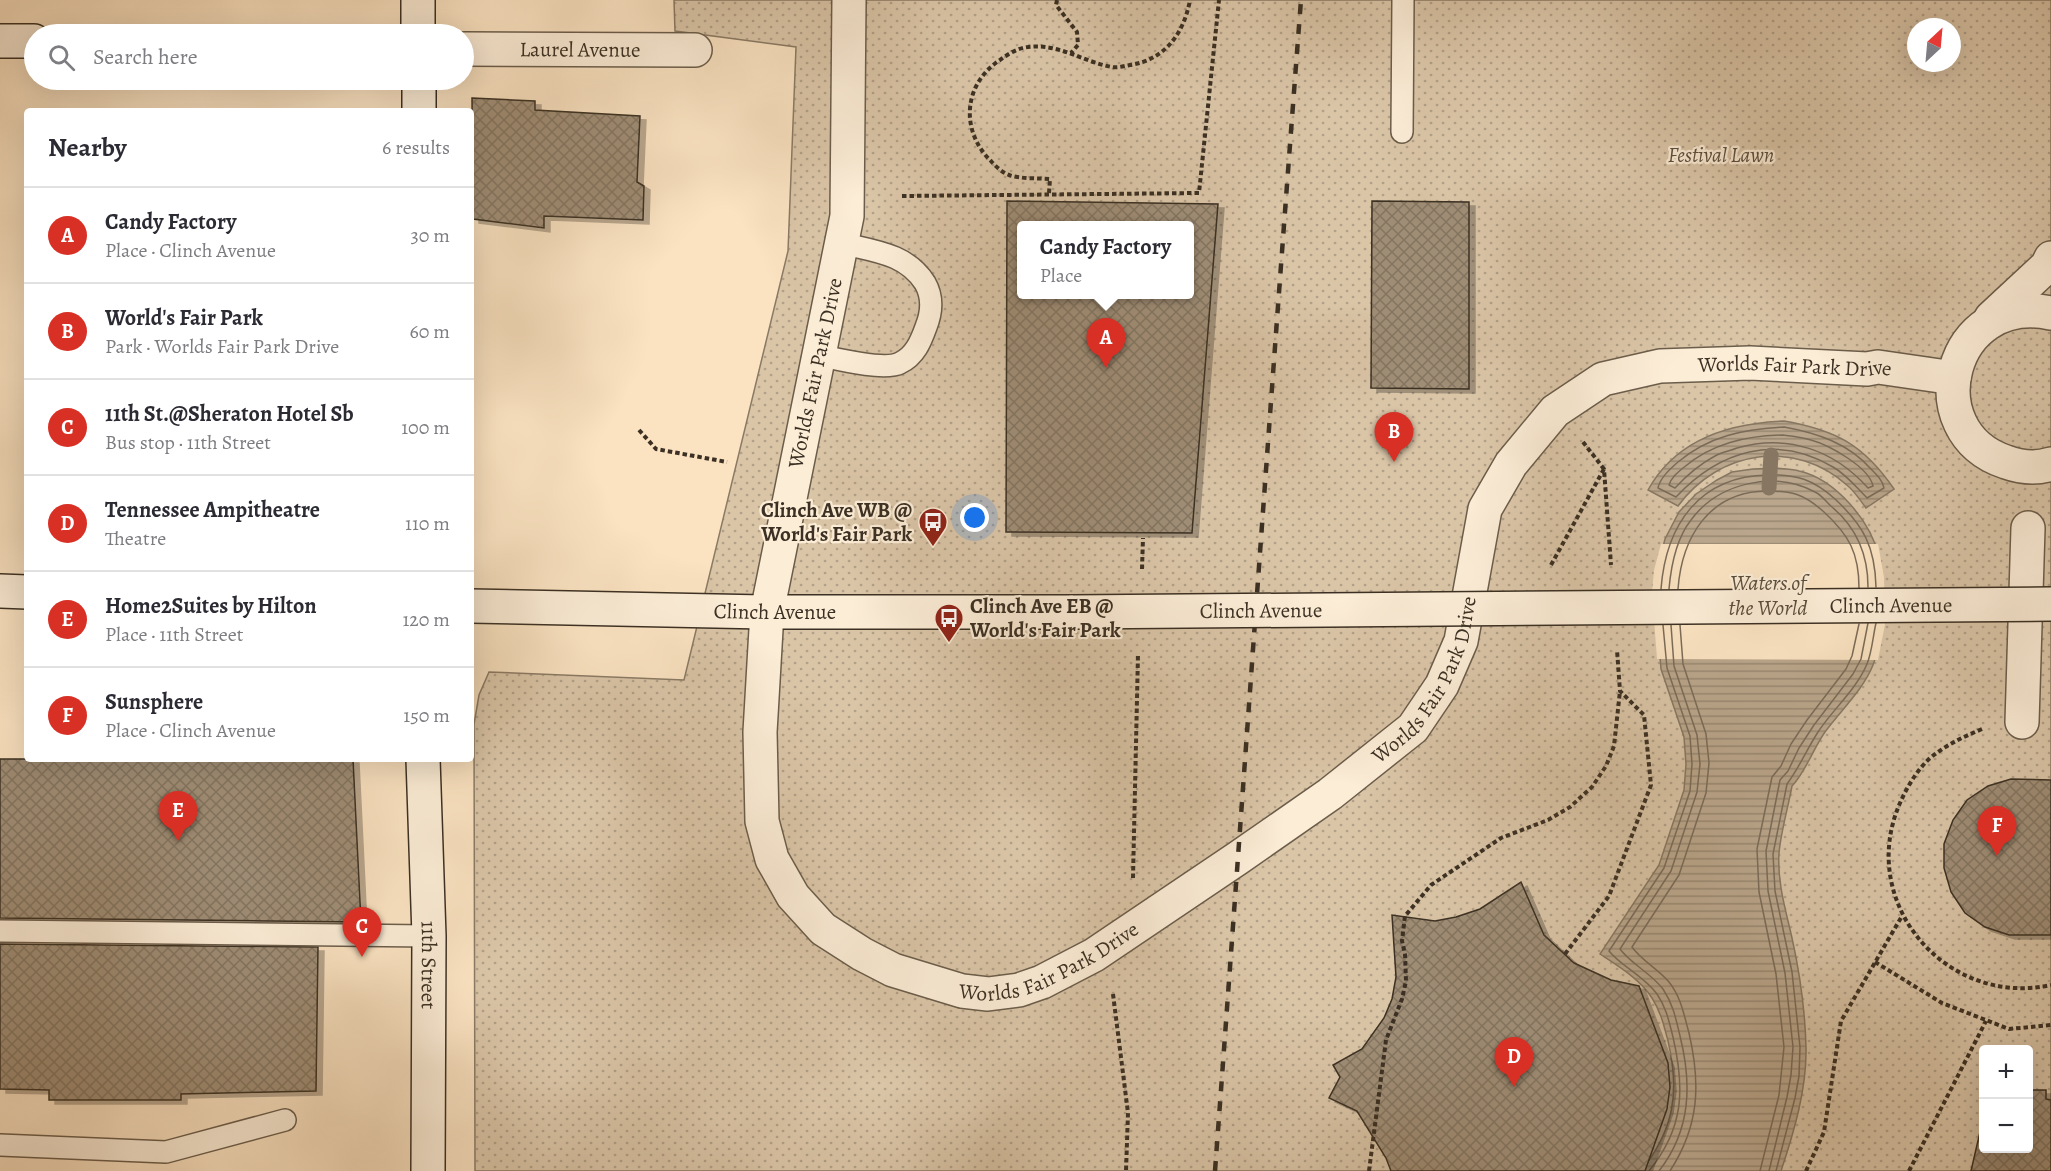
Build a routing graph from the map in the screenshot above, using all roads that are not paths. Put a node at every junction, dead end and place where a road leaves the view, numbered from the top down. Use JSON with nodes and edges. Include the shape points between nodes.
{"nodes":[{"id":1,"x":418,"y":0,"type":"edge"},
{"id":2,"x":849,"y":0,"type":"edge"},
{"id":3,"x":1403,"y":0,"type":"edge"},
{"id":4,"x":418,"y":24,"type":"edge"},
{"id":5,"x":0,"y":41,"type":"edge"},
{"id":6,"x":24,"y":41,"type":"edge"},
{"id":7,"x":474,"y":50,"type":"edge"},
{"id":8,"x":695,"y":50,"type":"dead end"},
{"id":9,"x":419,"y":90,"type":"edge"},
{"id":10,"x":419,"y":108,"type":"edge"},
{"id":11,"x":1402,"y":132,"type":"dead end"},
{"id":12,"x":841,"y":243,"type":"junction"},
{"id":13,"x":2051,"y":258,"type":"edge"},
{"id":14,"x":2051,"y":313,"type":"edge"},
{"id":15,"x":1984,"y":325,"type":"junction"},
{"id":16,"x":818,"y":355,"type":"junction"},
{"id":17,"x":1954,"y":378,"type":"junction"},
{"id":18,"x":2051,"y":464,"type":"edge"},
{"id":19,"x":2028,"y":528,"type":"dead end"},
{"id":20,"x":0,"y":591,"type":"edge"},
{"id":21,"x":24,"y":592,"type":"edge"},
{"id":22,"x":2051,"y":604,"type":"edge"},
{"id":23,"x":474,"y":606,"type":"edge"},
{"id":24,"x":767,"y":612,"type":"junction"},
{"id":25,"x":2022,"y":722,"type":"road end"},
{"id":26,"x":423,"y":762,"type":"edge"},
{"id":27,"x":0,"y":931,"type":"edge"},
{"id":28,"x":429,"y":936,"type":"junction"},
{"id":29,"x":285,"y":1120,"type":"dead end"},
{"id":30,"x":0,"y":1145,"type":"edge"},
{"id":31,"x":428,"y":1171,"type":"edge"}],
"edges":[{"from":1,"to":4,"type":"street"},
{"from":2,"to":12,"type":"street","name":"Worlds Fair Park Drive","via":[[847,216]]},
{"from":3,"to":11,"type":"lane"},
{"from":5,"to":6,"type":"street"},
{"from":7,"to":8,"type":"street","name":"Laurel Avenue"},
{"from":9,"to":10,"type":"street"},
{"from":12,"to":16,"type":"street","name":"Worlds Fair Park Drive"},
{"from":12,"to":16,"type":"lane","via":[[896,257],[917,270],[930,292],[930,315],[919,346],[900,363],[874,365]]},
{"from":13,"to":15,"type":"street"},
{"from":14,"to":15,"type":"street","via":[[2007,313]]},
{"from":15,"to":17,"type":"street","via":[[1966,344]]},
{"from":16,"to":24,"type":"street","name":"Worlds Fair Park Drive"},
{"from":17,"to":18,"type":"street","via":[[1959,420],[1973,442],[1994,458],[2018,467]]},
{"from":17,"to":24,"type":"street","name":"Worlds Fair Park Drive","via":[[1878,367],[1750,363],[1660,366],[1603,379],[1555,411],[1510,464],[1485,509],[1461,641],[1442,685],[1413,728],[1330,795],[1103,949],[1019,990],[988,994],[962,991],[893,970],[823,929],[793,896],[772,859],[762,821],[760,732]]},
{"from":19,"to":25,"type":"street"},
{"from":20,"to":21,"type":"street"},
{"from":22,"to":24,"type":"street","name":"Clinch Avenue","bridge":true},
{"from":23,"to":24,"type":"street","name":"Clinch Avenue"},
{"from":26,"to":28,"type":"street","name":"11th Street"},
{"from":27,"to":28,"type":"lane"},
{"from":28,"to":31,"type":"street","name":"11th Street"},
{"from":29,"to":30,"type":"lane","via":[[166,1152]]}]}
